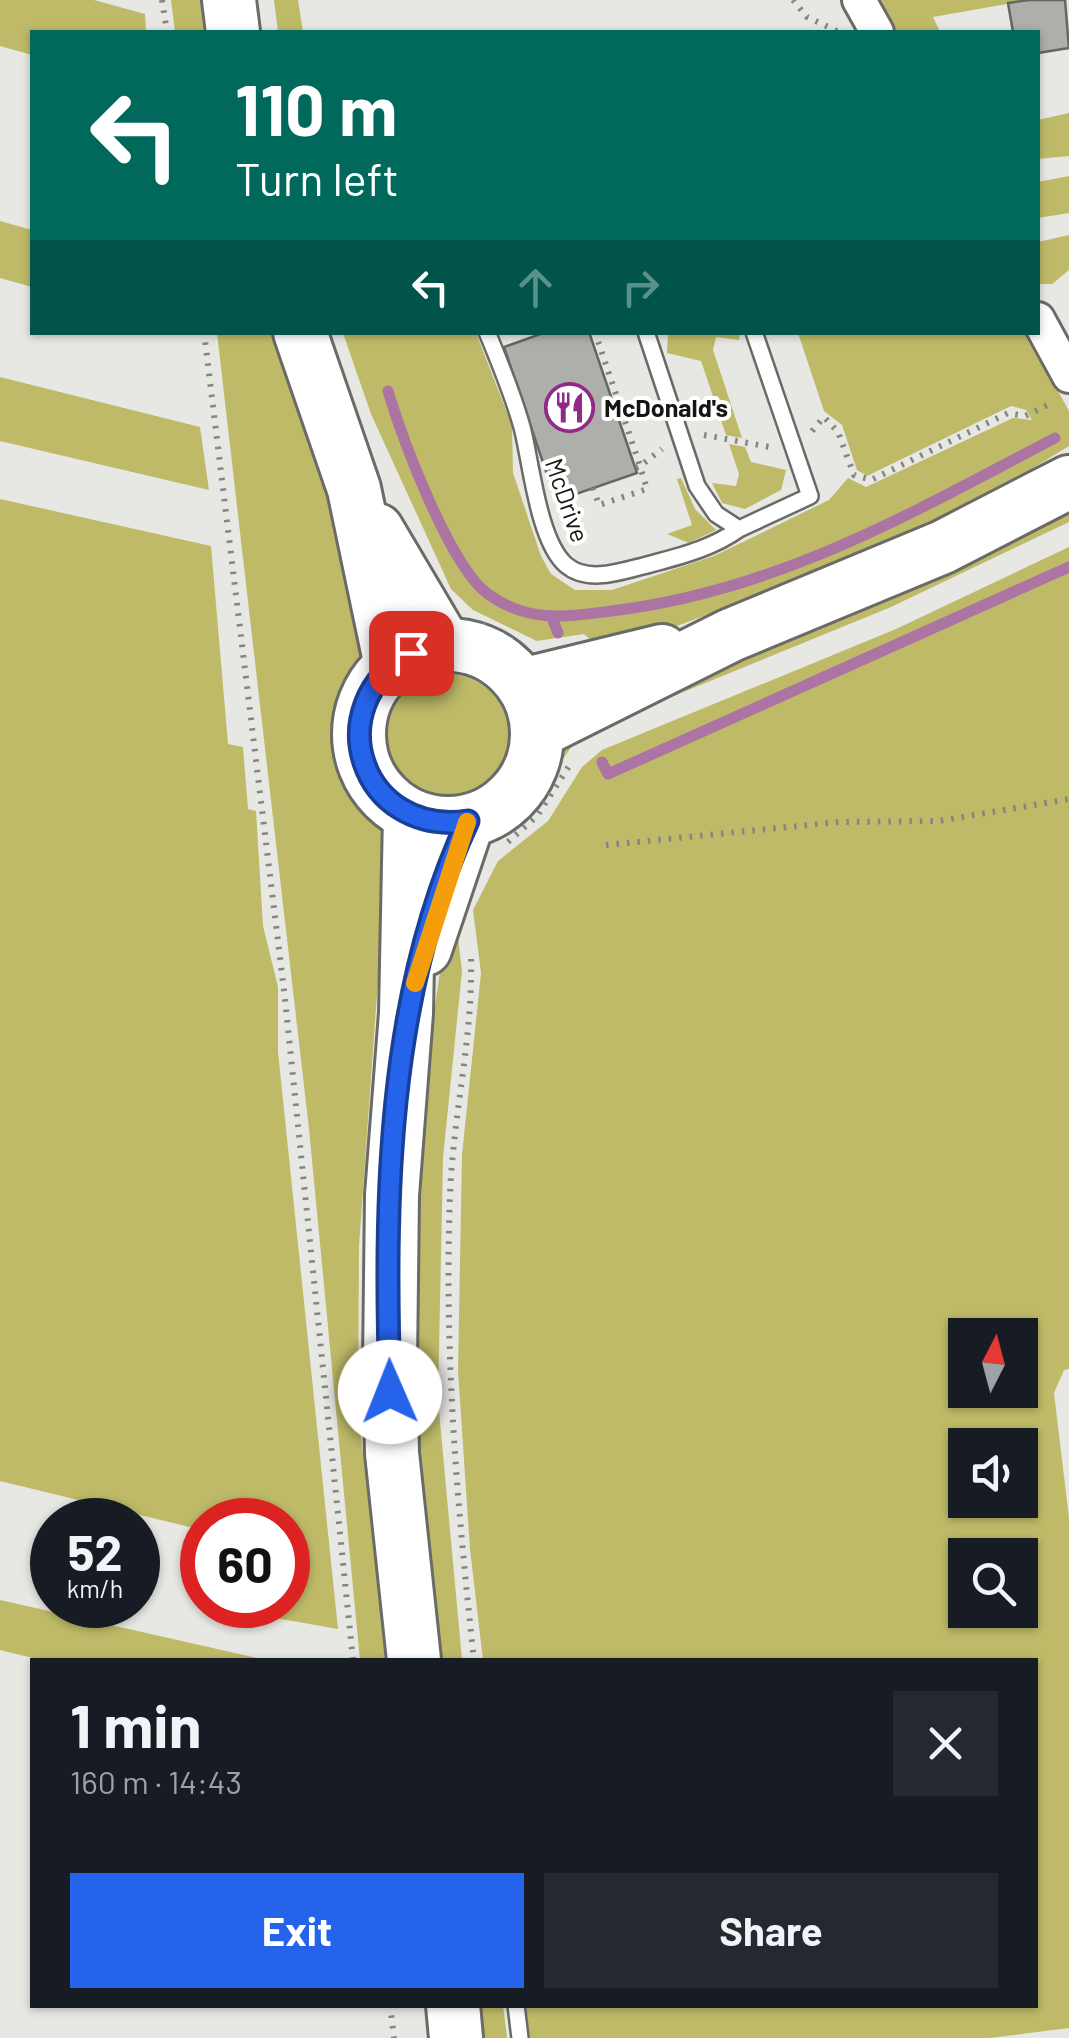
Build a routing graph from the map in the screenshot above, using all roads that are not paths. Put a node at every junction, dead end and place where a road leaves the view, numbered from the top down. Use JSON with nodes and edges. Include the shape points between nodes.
{"nodes":[{"id":1,"x":229,"y":0,"type":"edge"},
{"id":2,"x":858,"y":0,"type":"edge"},
{"id":3,"x":233,"y":30,"type":"edge"},
{"id":4,"x":876,"y":30,"type":"edge"},
{"id":5,"x":1040,"y":323,"type":"edge"},
{"id":6,"x":301,"y":335,"type":"edge"},
{"id":7,"x":488,"y":335,"type":"edge"},
{"id":8,"x":647,"y":335,"type":"edge"},
{"id":9,"x":755,"y":335,"type":"edge"},
{"id":10,"x":1069,"y":376,"type":"edge"},
{"id":11,"x":1069,"y":482,"type":"edge"},
{"id":12,"x":354,"y":489,"type":"junction"},
{"id":13,"x":739,"y":528,"type":"junction"},
{"id":14,"x":445,"y":646,"type":"junction"},
{"id":15,"x":391,"y":666,"type":"junction"},
{"id":16,"x":546,"y":723,"type":"junction"},
{"id":17,"x":410,"y":815,"type":"junction"},
{"id":18,"x":485,"y":834,"type":"junction"},
{"id":19,"x":406,"y":1013,"type":"junction"},
{"id":20,"x":414,"y":1658,"type":"edge"},
{"id":21,"x":452,"y":2008,"type":"edge"},
{"id":22,"x":516,"y":2008,"type":"edge"},
{"id":23,"x":456,"y":2038,"type":"edge"},
{"id":24,"x":520,"y":2038,"type":"edge"}],
"edges":[{"from":1,"to":3,"type":"main road"},
{"from":2,"to":4,"type":"street"},
{"from":5,"to":10,"type":"street"},
{"from":6,"to":12,"type":"main road"},
{"from":7,"to":13,"type":"lane","name":"McDrive","via":[[556,553],[566,565],[580,573],[614,573],[696,552]]},
{"from":8,"to":13,"type":"lane","via":[[697,486],[716,514]]},
{"from":9,"to":13,"type":"lane","via":[[810,496]]},
{"from":11,"to":16,"type":"main road","via":[[943,547],[731,635]]},
{"from":12,"to":14,"type":"main road"},
{"from":12,"to":15,"type":"main road"},
{"from":14,"to":15,"type":"main road","via":[[422,649]]},
{"from":14,"to":16,"type":"main road","via":[[483,652],[505,666]]},
{"from":15,"to":17,"type":"main road","via":[[368,694],[359,740],[374,784]]},
{"from":16,"to":18,"type":"main road","via":[[532,765]]},
{"from":17,"to":18,"type":"main road"},
{"from":17,"to":19,"type":"main road"},
{"from":18,"to":19,"type":"main road"},
{"from":19,"to":20,"type":"main road","via":[[395,1118],[390,1362],[392,1453]]},
{"from":21,"to":23,"type":"main road"},
{"from":22,"to":24,"type":"lane"}]}
